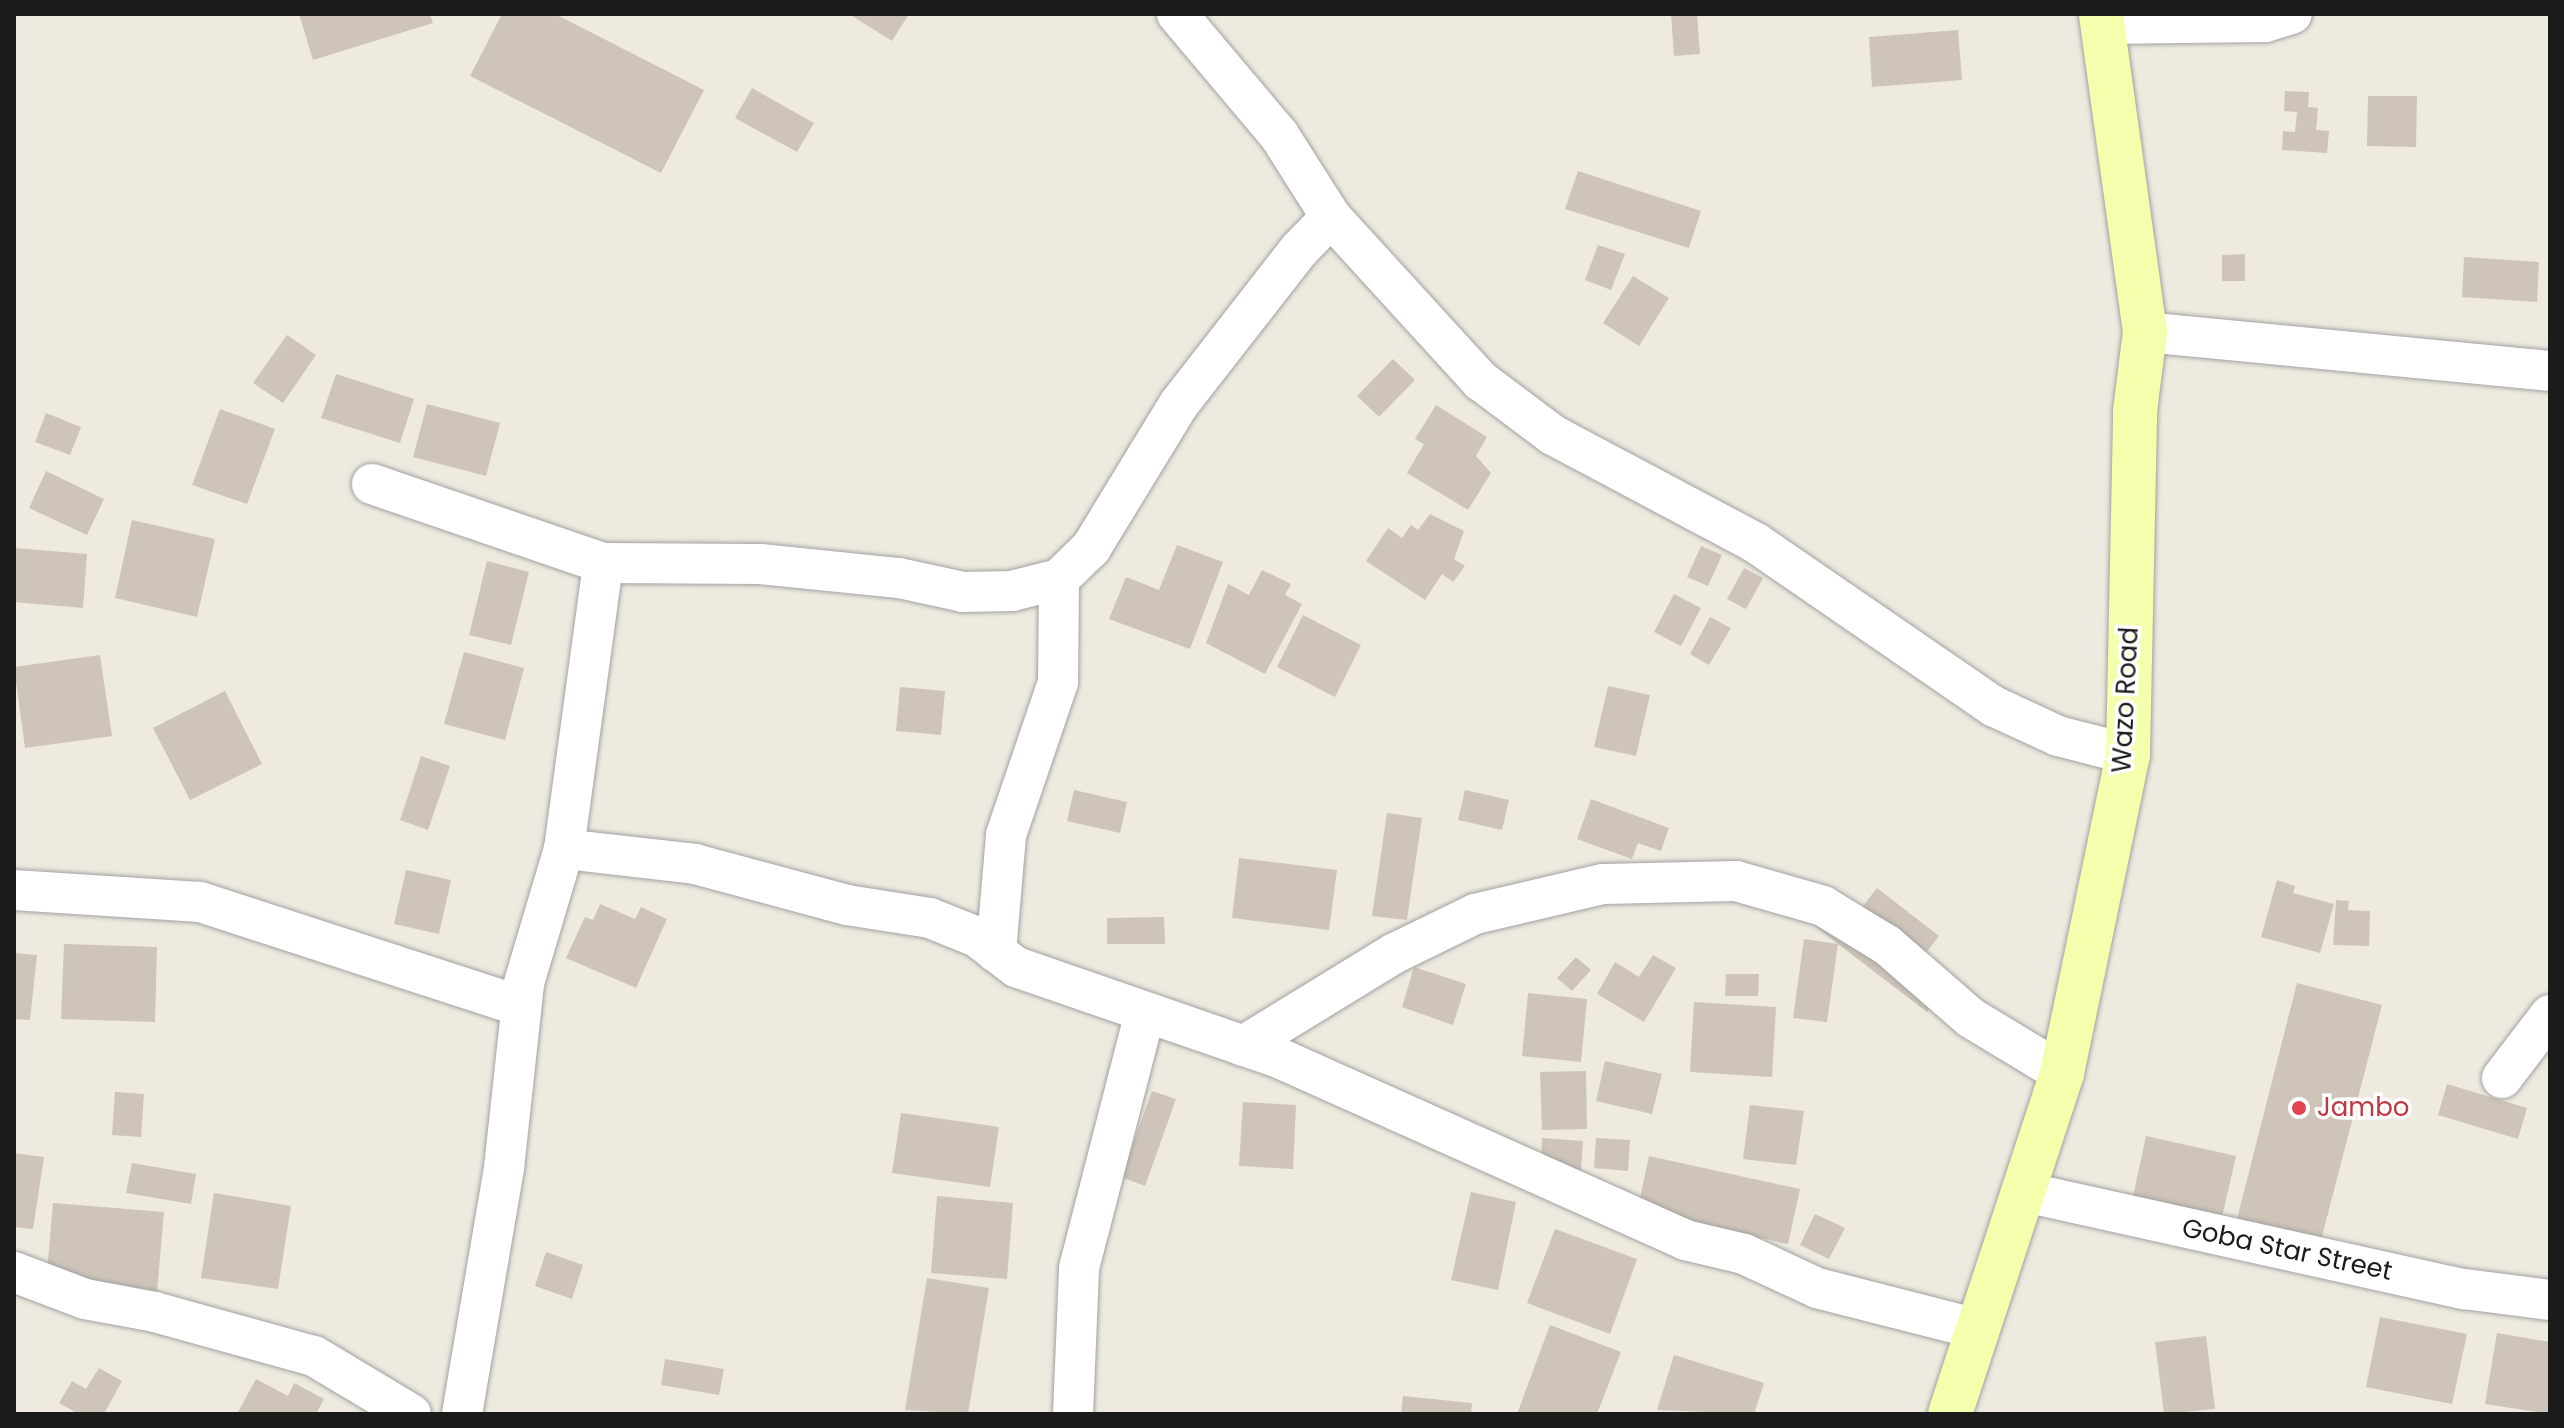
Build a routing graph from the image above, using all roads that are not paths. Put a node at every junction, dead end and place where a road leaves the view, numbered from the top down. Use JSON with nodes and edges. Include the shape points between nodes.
{"nodes":[{"id":1,"x":1177,"y":14,"type":"edge"},
{"id":2,"x":2292,"y":14,"type":"edge"},
{"id":3,"x":2103,"y":19,"type":"edge"},
{"id":4,"x":1331,"y":217,"type":"junction"},
{"id":5,"x":2145,"y":332,"type":"junction"},
{"id":6,"x":2550,"y":371,"type":"edge"},
{"id":7,"x":372,"y":484,"type":"dead end"},
{"id":8,"x":603,"y":563,"type":"junction"},
{"id":9,"x":1059,"y":579,"type":"junction"},
{"id":10,"x":2128,"y":754,"type":"junction"},
{"id":11,"x":564,"y":849,"type":"junction"},
{"id":12,"x":14,"y":890,"type":"edge"},
{"id":13,"x":996,"y":952,"type":"junction"},
{"id":14,"x":520,"y":1006,"type":"junction"},
{"id":15,"x":1145,"y":1013,"type":"junction"},
{"id":16,"x":2550,"y":1015,"type":"edge"},
{"id":17,"x":1243,"y":1046,"type":"junction"},
{"id":18,"x":2062,"y":1073,"type":"junction"},
{"id":19,"x":2502,"y":1078,"type":"dead end"},
{"id":20,"x":2025,"y":1192,"type":"junction"},
{"id":21,"x":14,"y":1272,"type":"edge"},
{"id":22,"x":2550,"y":1300,"type":"edge"},
{"id":23,"x":1974,"y":1328,"type":"junction"},
{"id":24,"x":411,"y":1414,"type":"edge"},
{"id":25,"x":462,"y":1414,"type":"edge"},
{"id":26,"x":1073,"y":1414,"type":"edge"},
{"id":27,"x":1950,"y":1414,"type":"edge"}],
"edges":[{"from":1,"to":4,"type":"street","via":[[1279,135]]},
{"from":2,"to":3,"type":"street","via":[[2265,22]]},
{"from":3,"to":5,"type":"main road","name":"Wazo Road"},
{"from":4,"to":9,"type":"street","via":[[1299,250],[1179,404],[1091,548]]},
{"from":4,"to":10,"type":"street","via":[[1481,381],[1553,435],[1756,543],[1993,706],[2058,736]]},
{"from":5,"to":6,"type":"street"},
{"from":5,"to":10,"type":"main road","name":"Wazo Road","via":[[2135,411]]},
{"from":7,"to":8,"type":"street"},
{"from":8,"to":9,"type":"street","via":[[760,564],[899,578],[963,592],[1012,591]]},
{"from":8,"to":11,"type":"street"},
{"from":9,"to":13,"type":"street","via":[[1058,682],[1006,835]]},
{"from":10,"to":18,"type":"main road","name":"Wazo Road"},
{"from":11,"to":13,"type":"street","via":[[695,864],[847,905],[930,918],[977,937]]},
{"from":11,"to":14,"type":"street"},
{"from":12,"to":14,"type":"street","via":[[200,902]]},
{"from":13,"to":15,"type":"street","via":[[1016,967]]},
{"from":14,"to":25,"type":"street","via":[[504,1168]]},
{"from":15,"to":17,"type":"street"},
{"from":15,"to":26,"type":"street","via":[[1079,1268]]},
{"from":16,"to":19,"type":"street"},
{"from":17,"to":18,"type":"street","via":[[1393,954],[1475,914],[1603,884],[1736,881],[1823,906],[1887,945],[1971,1018]]},
{"from":17,"to":23,"type":"street","via":[[1685,1240],[1744,1254],[1817,1288]]},
{"from":18,"to":20,"type":"main road","name":"Wazo Road"},
{"from":20,"to":22,"type":"street","name":"Goba Star Street","via":[[2464,1289]]},
{"from":20,"to":23,"type":"main road","name":"Wazo Road"},
{"from":21,"to":24,"type":"street","via":[[85,1299],[155,1312],[314,1356]]},
{"from":23,"to":27,"type":"main road","name":"Wazo Road"}]}
